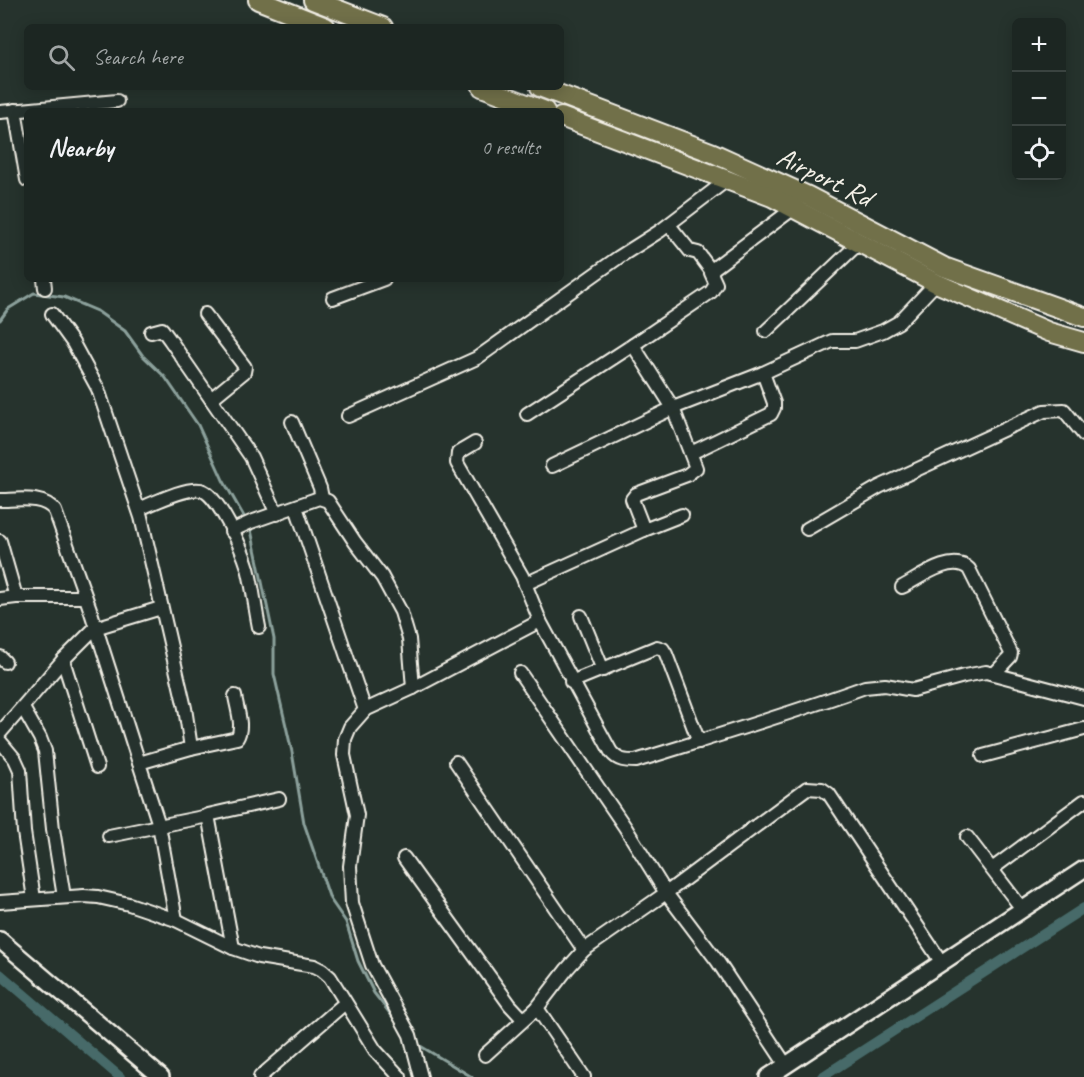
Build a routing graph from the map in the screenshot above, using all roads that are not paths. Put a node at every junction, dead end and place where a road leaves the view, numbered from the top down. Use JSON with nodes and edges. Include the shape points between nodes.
{"nodes":[{"id":1,"x":258,"y":0,"type":"edge"},
{"id":2,"x":313,"y":0,"type":"edge"},
{"id":3,"x":318,"y":24,"type":"edge"},
{"id":4,"x":375,"y":24,"type":"edge"},
{"id":5,"x":490,"y":90,"type":"edge"},
{"id":6,"x":548,"y":90,"type":"edge"},
{"id":7,"x":117,"y":101,"type":"dead end"},
{"id":8,"x":38,"y":108,"type":"edge"},
{"id":9,"x":537,"y":108,"type":"edge"},
{"id":10,"x":24,"y":109,"type":"edge"},
{"id":11,"x":15,"y":110,"type":"junction"},
{"id":12,"x":0,"y":112,"type":"edge"},
{"id":13,"x":564,"y":119,"type":"edge"},
{"id":14,"x":24,"y":162,"type":"edge"},
{"id":15,"x":727,"y":180,"type":"junction"},
{"id":16,"x":794,"y":208,"type":"junction"},
{"id":17,"x":669,"y":225,"type":"junction"},
{"id":18,"x":859,"y":243,"type":"junction"},
{"id":19,"x":712,"y":272,"type":"junction"},
{"id":20,"x":376,"y":282,"type":"edge"},
{"id":21,"x":936,"y":283,"type":"junction"},
{"id":22,"x":333,"y":298,"type":"dead end"},
{"id":23,"x":52,"y":314,"type":"dead end"},
{"id":24,"x":205,"y":314,"type":"dead end"},
{"id":25,"x":1084,"y":317,"type":"edge"},
{"id":26,"x":766,"y":331,"type":"dead end"},
{"id":27,"x":151,"y":332,"type":"dead end"},
{"id":28,"x":1084,"y":342,"type":"edge"},
{"id":29,"x":633,"y":345,"type":"junction"},
{"id":30,"x":763,"y":373,"type":"junction"},
{"id":31,"x":211,"y":399,"type":"junction"},
{"id":32,"x":673,"y":408,"type":"junction"},
{"id":33,"x":527,"y":414,"type":"dead end"},
{"id":34,"x":348,"y":416,"type":"dead end"},
{"id":35,"x":292,"y":423,"type":"dead end"},
{"id":36,"x":1084,"y":435,"type":"edge"},
{"id":37,"x":476,"y":443,"type":"dead end"},
{"id":38,"x":691,"y":453,"type":"junction"},
{"id":39,"x":552,"y":466,"type":"dead end"},
{"id":40,"x":322,"y":498,"type":"junction"},
{"id":41,"x":0,"y":500,"type":"edge"},
{"id":42,"x":296,"y":507,"type":"junction"},
{"id":43,"x":139,"y":509,"type":"junction"},
{"id":44,"x":277,"y":514,"type":"junction"},
{"id":45,"x":682,"y":515,"type":"dead end"},
{"id":46,"x":807,"y":529,"type":"dead end"},
{"id":47,"x":233,"y":530,"type":"junction"},
{"id":48,"x":644,"y":530,"type":"junction"},
{"id":49,"x":0,"y":542,"type":"edge"},
{"id":50,"x":525,"y":584,"type":"junction"},
{"id":51,"x":902,"y":587,"type":"dead end"},
{"id":52,"x":16,"y":597,"type":"junction"},
{"id":53,"x":84,"y":597,"type":"junction"},
{"id":54,"x":0,"y":599,"type":"edge"},
{"id":55,"x":161,"y":608,"type":"junction"},
{"id":56,"x":581,"y":616,"type":"dead end"},
{"id":57,"x":540,"y":621,"type":"junction"},
{"id":58,"x":259,"y":627,"type":"dead end"},
{"id":59,"x":95,"y":628,"type":"junction"},
{"id":60,"x":63,"y":660,"type":"junction"},
{"id":61,"x":603,"y":670,"type":"junction"},
{"id":62,"x":520,"y":673,"type":"dead end"},
{"id":63,"x":994,"y":674,"type":"junction"},
{"id":64,"x":571,"y":682,"type":"junction"},
{"id":65,"x":413,"y":688,"type":"junction"},
{"id":66,"x":235,"y":696,"type":"dead end"},
{"id":67,"x":1084,"y":698,"type":"edge"},
{"id":68,"x":23,"y":708,"type":"junction"},
{"id":69,"x":366,"y":710,"type":"junction"},
{"id":70,"x":1084,"y":729,"type":"edge"},
{"id":71,"x":0,"y":733,"type":"edge"},
{"id":72,"x":0,"y":741,"type":"edge"},
{"id":73,"x":699,"y":742,"type":"junction"},
{"id":74,"x":191,"y":747,"type":"junction"},
{"id":75,"x":983,"y":756,"type":"dead end"},
{"id":76,"x":456,"y":762,"type":"dead end"},
{"id":77,"x":139,"y":763,"type":"junction"},
{"id":78,"x":98,"y":767,"type":"dead end"},
{"id":79,"x":279,"y":799,"type":"dead end"},
{"id":80,"x":1084,"y":801,"type":"edge"},
{"id":81,"x":208,"y":816,"type":"junction"},
{"id":82,"x":159,"y":825,"type":"junction"},
{"id":83,"x":109,"y":836,"type":"dead end"},
{"id":84,"x":967,"y":837,"type":"dead end"},
{"id":85,"x":404,"y":858,"type":"dead end"},
{"id":86,"x":992,"y":869,"type":"junction"},
{"id":87,"x":1084,"y":869,"type":"edge"},
{"id":88,"x":666,"y":893,"type":"junction"},
{"id":89,"x":64,"y":897,"type":"junction"},
{"id":90,"x":34,"y":899,"type":"junction"},
{"id":91,"x":0,"y":902,"type":"edge"},
{"id":92,"x":1023,"y":910,"type":"junction"},
{"id":93,"x":176,"y":920,"type":"junction"},
{"id":94,"x":0,"y":940,"type":"edge"},
{"id":95,"x":233,"y":948,"type":"junction"},
{"id":96,"x":584,"y":950,"type":"junction"},
{"id":97,"x":942,"y":963,"type":"junction"},
{"id":98,"x":345,"y":1003,"type":"junction"},
{"id":99,"x":537,"y":1008,"type":"junction"},
{"id":100,"x":523,"y":1019,"type":"junction"},
{"id":101,"x":485,"y":1055,"type":"dead end"},
{"id":102,"x":786,"y":1065,"type":"junction"},
{"id":103,"x":161,"y":1077,"type":"edge"},
{"id":104,"x":260,"y":1077,"type":"edge"},
{"id":105,"x":400,"y":1077,"type":"edge"},
{"id":106,"x":421,"y":1077,"type":"edge"},
{"id":107,"x":584,"y":1077,"type":"edge"},
{"id":108,"x":768,"y":1077,"type":"edge"}],
"edges":[{"from":1,"to":3,"type":"main road"},
{"from":2,"to":4,"type":"main road"},
{"from":5,"to":9,"type":"main road"},
{"from":6,"to":25,"type":"main road","name":"Airport Rd","via":[[712,153],[808,196],[944,267]]},
{"from":7,"to":8,"type":"street"},
{"from":10,"to":11,"type":"street"},
{"from":11,"to":12,"type":"street"},
{"from":11,"to":14,"type":"street"},
{"from":13,"to":15,"type":"main road"},
{"from":15,"to":16,"type":"main road"},
{"from":15,"to":17,"type":"street"},
{"from":16,"to":18,"type":"main road"},
{"from":16,"to":19,"type":"street"},
{"from":17,"to":19,"type":"street"},
{"from":17,"to":34,"type":"street","via":[[477,358]]},
{"from":18,"to":21,"type":"main road"},
{"from":18,"to":26,"type":"street"},
{"from":19,"to":29,"type":"street","via":[[716,284],[711,292]]},
{"from":20,"to":22,"type":"street"},
{"from":21,"to":28,"type":"main road","via":[[1049,332]]},
{"from":21,"to":30,"type":"street","via":[[899,322],[883,332],[855,341],[832,341]]},
{"from":23,"to":43,"type":"street","via":[[74,343],[98,389]]},
{"from":24,"to":31,"type":"street","via":[[245,367]]},
{"from":27,"to":31,"type":"street","via":[[164,331]]},
{"from":29,"to":32,"type":"street"},
{"from":29,"to":33,"type":"street"},
{"from":30,"to":32,"type":"street"},
{"from":30,"to":38,"type":"street","via":[[774,403],[771,414]]},
{"from":31,"to":44,"type":"street","via":[[251,457]]},
{"from":32,"to":38,"type":"street"},
{"from":32,"to":39,"type":"street"},
{"from":35,"to":40,"type":"street"},
{"from":36,"to":46,"type":"street","via":[[1064,410],[1044,411],[879,487]]},
{"from":37,"to":50,"type":"street","via":[[458,453],[457,463]]},
{"from":38,"to":48,"type":"street","via":[[693,472],[633,496],[632,504]]},
{"from":40,"to":42,"type":"street"},
{"from":40,"to":65,"type":"street","via":[[382,577],[401,612],[409,639]]},
{"from":41,"to":53,"type":"street","via":[[34,500],[52,506]]},
{"from":42,"to":44,"type":"street"},
{"from":42,"to":69,"type":"street"},
{"from":43,"to":47,"type":"street","via":[[200,490],[214,499]]},
{"from":43,"to":55,"type":"street"},
{"from":44,"to":47,"type":"street"},
{"from":45,"to":48,"type":"street"},
{"from":47,"to":58,"type":"street","via":[[248,568]]},
{"from":48,"to":50,"type":"street"},
{"from":49,"to":52,"type":"street"},
{"from":50,"to":57,"type":"street"},
{"from":51,"to":63,"type":"street","via":[[947,564],[958,562],[969,569],[1011,653]]},
{"from":52,"to":53,"type":"street"},
{"from":52,"to":54,"type":"street"},
{"from":53,"to":59,"type":"street"},
{"from":55,"to":59,"type":"street"},
{"from":55,"to":74,"type":"street"},
{"from":56,"to":61,"type":"street"},
{"from":57,"to":64,"type":"street"},
{"from":57,"to":65,"type":"street"},
{"from":59,"to":60,"type":"street"},
{"from":59,"to":77,"type":"street"},
{"from":60,"to":68,"type":"street"},
{"from":60,"to":78,"type":"street"},
{"from":61,"to":64,"type":"street"},
{"from":61,"to":73,"type":"street","via":[[657,647],[663,650]]},
{"from":62,"to":88,"type":"street"},
{"from":63,"to":67,"type":"street"},
{"from":63,"to":73,"type":"street","via":[[979,673],[913,690],[885,685],[866,687]]},
{"from":64,"to":73,"type":"street","via":[[615,757],[636,760]]},
{"from":65,"to":69,"type":"street"},
{"from":66,"to":74,"type":"street","via":[[240,728],[237,738]]},
{"from":68,"to":71,"type":"street"},
{"from":68,"to":89,"type":"street","via":[[45,751]]},
{"from":69,"to":106,"type":"street","via":[[350,727],[343,744],[357,815],[350,866],[352,903],[372,965],[410,1035]]},
{"from":70,"to":75,"type":"street"},
{"from":72,"to":90,"type":"street","via":[[20,770]]},
{"from":74,"to":77,"type":"street"},
{"from":76,"to":96,"type":"street"},
{"from":77,"to":82,"type":"street"},
{"from":79,"to":81,"type":"street"},
{"from":80,"to":86,"type":"street"},
{"from":81,"to":82,"type":"street"},
{"from":81,"to":95,"type":"street"},
{"from":82,"to":83,"type":"street"},
{"from":82,"to":93,"type":"street"},
{"from":84,"to":86,"type":"street"},
{"from":85,"to":100,"type":"street"},
{"from":86,"to":92,"type":"street"},
{"from":87,"to":92,"type":"street"},
{"from":88,"to":96,"type":"street"},
{"from":88,"to":97,"type":"street","via":[[807,788],[822,789],[836,802]]},
{"from":88,"to":102,"type":"street","via":[[718,962]]},
{"from":89,"to":90,"type":"street"},
{"from":89,"to":93,"type":"street","via":[[106,899]]},
{"from":90,"to":91,"type":"street"},
{"from":92,"to":97,"type":"street"},
{"from":93,"to":95,"type":"street"},
{"from":94,"to":103,"type":"street"},
{"from":95,"to":98,"type":"street","via":[[259,957],[314,966],[330,977]]},
{"from":96,"to":99,"type":"street"},
{"from":97,"to":102,"type":"street"},
{"from":98,"to":104,"type":"street"},
{"from":98,"to":105,"type":"street","via":[[375,1050]]},
{"from":99,"to":100,"type":"street"},
{"from":99,"to":107,"type":"street"},
{"from":100,"to":101,"type":"street"},
{"from":102,"to":108,"type":"street"}]}
